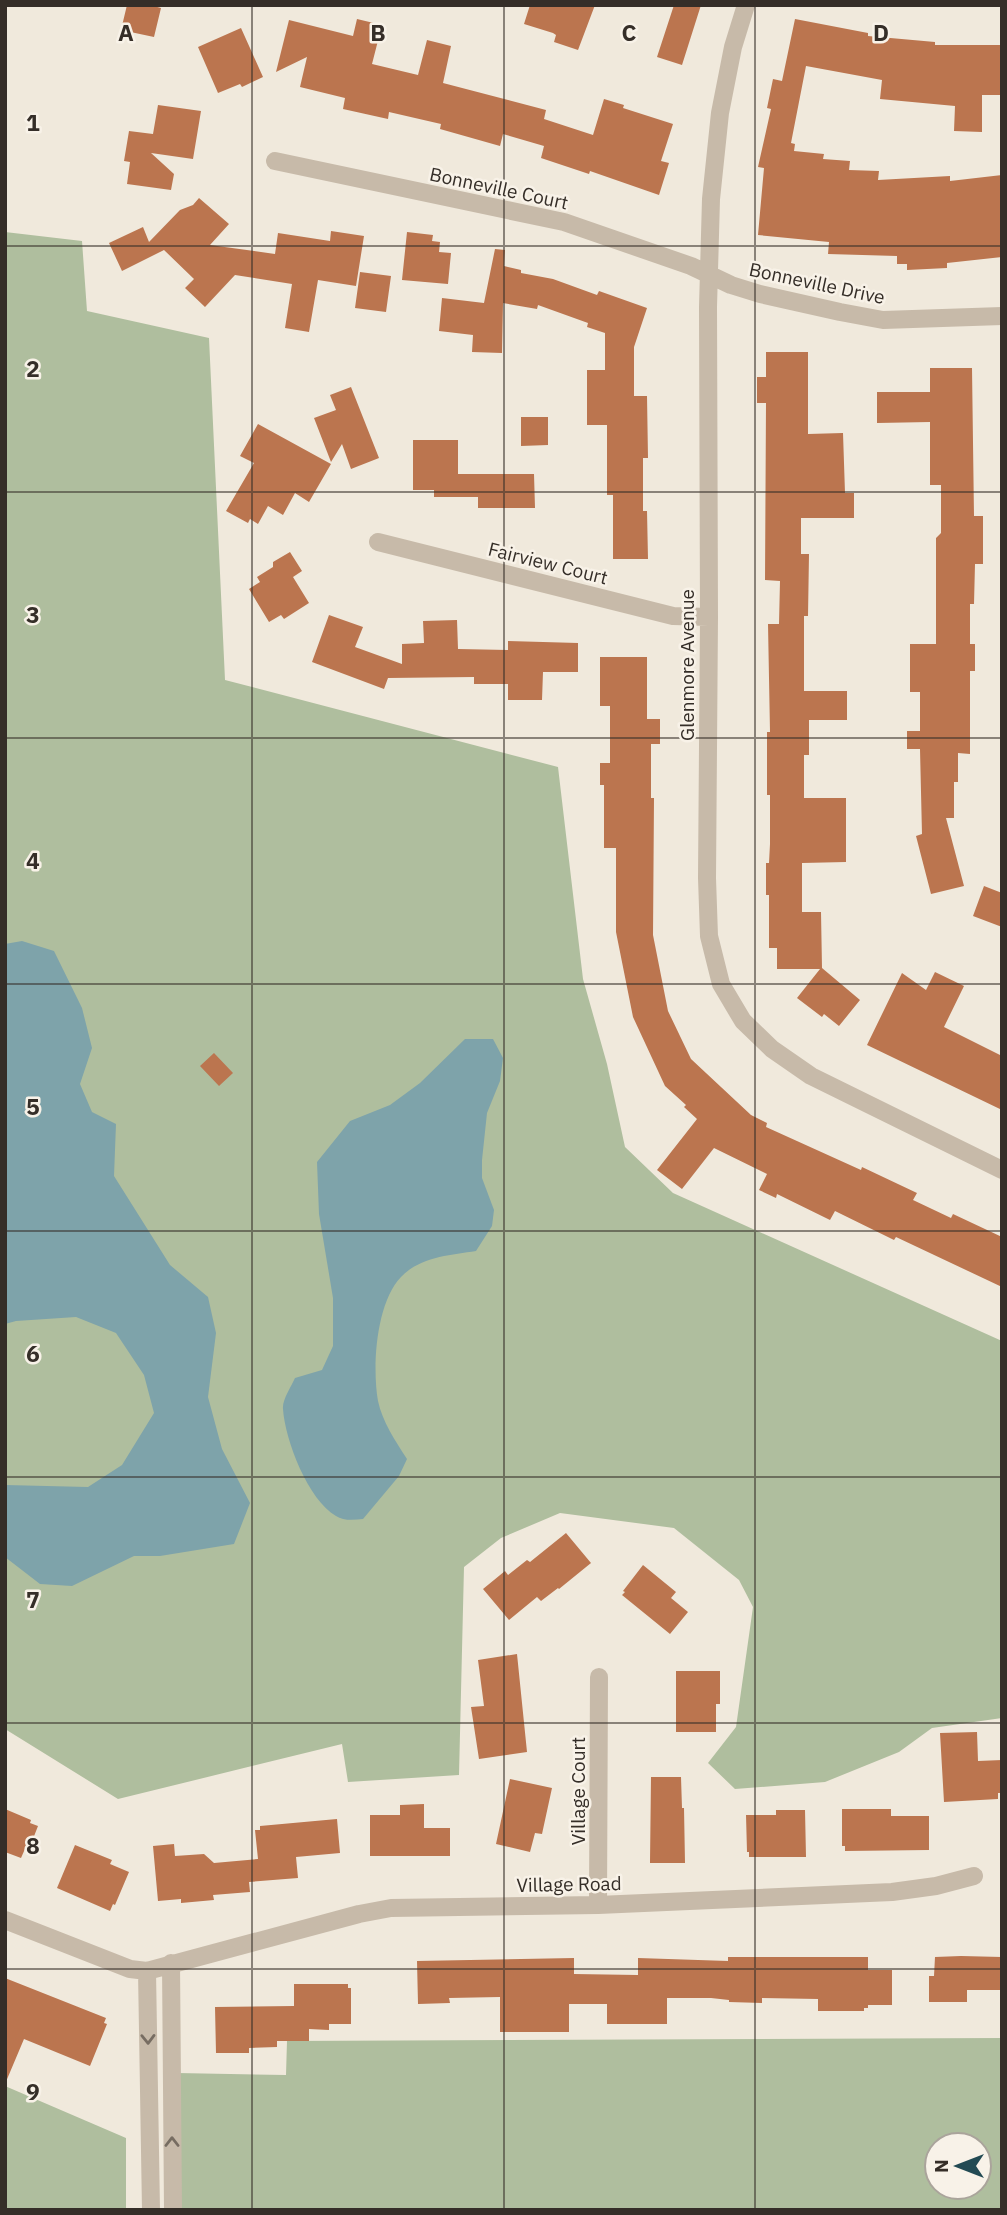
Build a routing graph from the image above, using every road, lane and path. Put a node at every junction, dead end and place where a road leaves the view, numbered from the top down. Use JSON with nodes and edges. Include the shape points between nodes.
{"nodes":[{"id":1,"x":747,"y":5,"type":"edge"},
{"id":2,"x":275,"y":161,"type":"dead end"},
{"id":3,"x":709,"y":275,"type":"junction"},
{"id":4,"x":1002,"y":316,"type":"edge"},
{"id":5,"x":378,"y":542,"type":"dead end"},
{"id":6,"x":709,"y":617,"type":"junction"},
{"id":7,"x":1002,"y":1170,"type":"edge"},
{"id":8,"x":599,"y":1677,"type":"dead end"},
{"id":9,"x":974,"y":1876,"type":"dead end"},
{"id":10,"x":598,"y":1905,"type":"junction"},
{"id":11,"x":5,"y":1920,"type":"edge"},
{"id":12,"x":170,"y":1963,"type":"junction"},
{"id":13,"x":147,"y":1971,"type":"junction"},
{"id":14,"x":151,"y":2210,"type":"edge"},
{"id":15,"x":173,"y":2210,"type":"edge"}],
"edges":[{"from":1,"to":3,"type":"street","name":"Glenmore Avenue","via":[[720,113]]},
{"from":2,"to":3,"type":"street","name":"Bonneville Court","via":[[564,222]]},
{"from":3,"to":4,"type":"street","name":"Bonneville Drive","via":[[760,294],[883,320]]},
{"from":3,"to":6,"type":"street","name":"Glenmore Avenue"},
{"from":5,"to":6,"type":"street","name":"Fairview Court","via":[[673,616]]},
{"from":6,"to":7,"type":"street","name":"Glenmore Avenue","via":[[707,878],[709,936],[721,984],[743,1021],[772,1049],[811,1076]]},
{"from":8,"to":10,"type":"street","name":"Village Court"},
{"from":9,"to":10,"type":"street","name":"Village Road","via":[[892,1892]]},
{"from":10,"to":12,"type":"street","name":"Village Road","via":[[391,1908]]},
{"from":11,"to":13,"type":"street","via":[[131,1969]]},
{"from":12,"to":13,"type":"street","name":"Village Road"},
{"from":15,"to":12,"type":"street","one_way":true},
{"from":13,"to":14,"type":"street","one_way":true}]}
